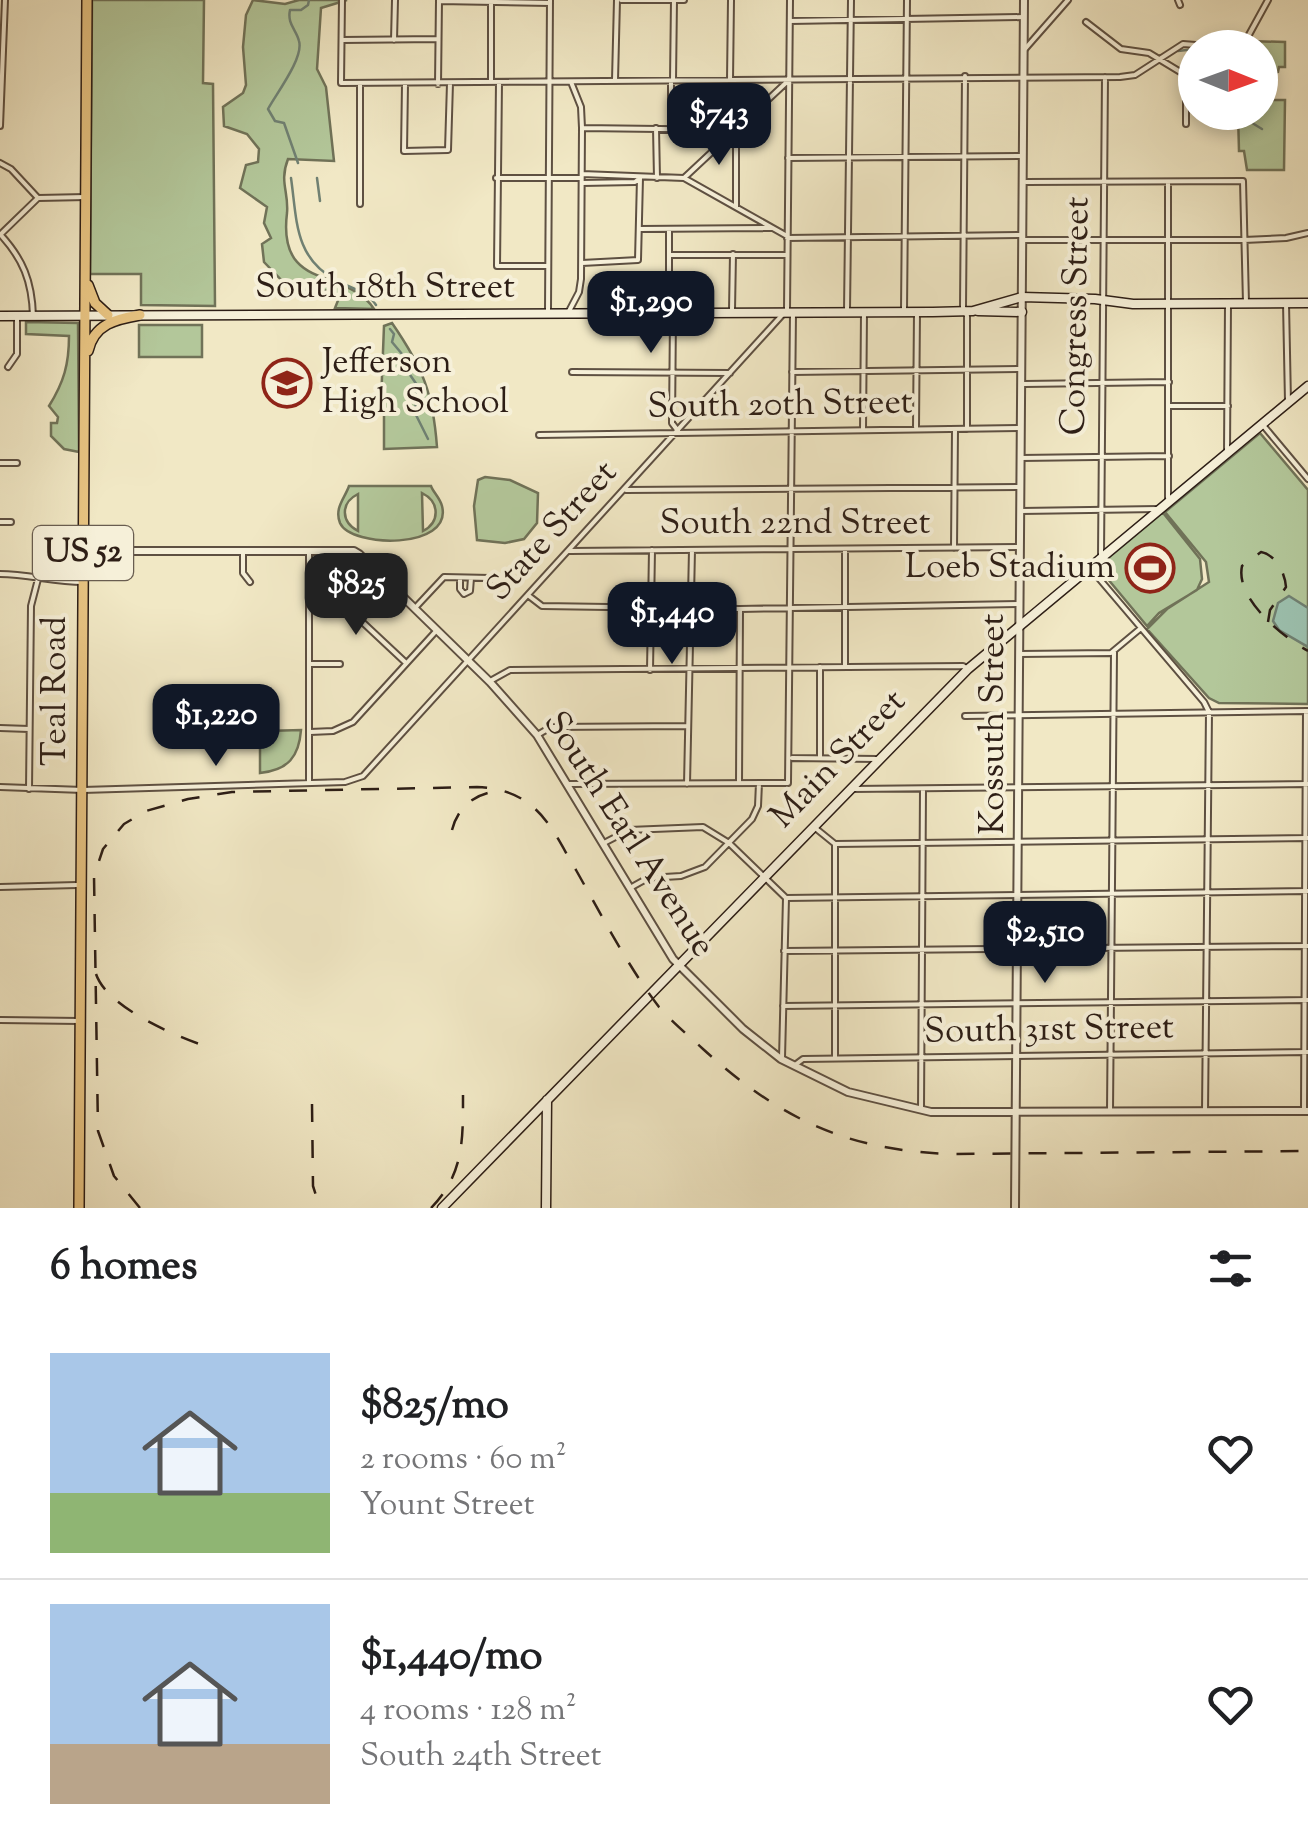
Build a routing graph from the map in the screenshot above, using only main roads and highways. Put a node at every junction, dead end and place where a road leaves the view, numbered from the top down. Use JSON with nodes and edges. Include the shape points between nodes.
{"nodes":[{"id":1,"x":87,"y":0,"type":"edge"},
{"id":2,"x":85,"y":259,"type":"junction"},
{"id":3,"x":1308,"y":303,"type":"edge"},
{"id":4,"x":969,"y":311,"type":"junction"},
{"id":5,"x":1022,"y":312,"type":"road end"},
{"id":6,"x":108,"y":315,"type":"junction"},
{"id":7,"x":140,"y":315,"type":"junction"},
{"id":8,"x":0,"y":316,"type":"edge"},
{"id":9,"x":85,"y":316,"type":"junction"},
{"id":10,"x":84,"y":378,"type":"junction"},
{"id":11,"x":1308,"y":386,"type":"edge"},
{"id":12,"x":547,"y":1100,"type":"junction"},
{"id":13,"x":78,"y":1206,"type":"edge"},
{"id":14,"x":442,"y":1208,"type":"edge"},
{"id":15,"x":546,"y":1208,"type":"edge"}],
"edges":[{"from":1,"to":2,"type":"main road","name":"Teal Road","number":"US 52"},
{"from":2,"to":6,"type":"main road","via":[[92,297]]},
{"from":2,"to":9,"type":"main road","name":"Teal Road","number":"US 52"},
{"from":3,"to":4,"type":"main road","name":"South 18th Street","via":[[1022,297]]},
{"from":4,"to":5,"type":"main road"},
{"from":4,"to":7,"type":"main road","name":"South 18th Street"},
{"from":6,"to":7,"type":"main road","name":"South 18th Street"},
{"from":6,"to":9,"type":"main road","name":"South 18th Street"},
{"from":7,"to":10,"type":"main road","via":[[110,322],[95,334]]},
{"from":8,"to":9,"type":"main road","name":"South 18th Street"},
{"from":9,"to":10,"type":"main road","name":"Teal Road","number":"US 52"},
{"from":10,"to":13,"type":"main road","name":"Teal Road","number":"US 52"},
{"from":11,"to":12,"type":"main road","name":"Main Street","via":[[968,669]]},
{"from":12,"to":14,"type":"main road","name":"Main Street"},
{"from":12,"to":15,"type":"main road"}]}
